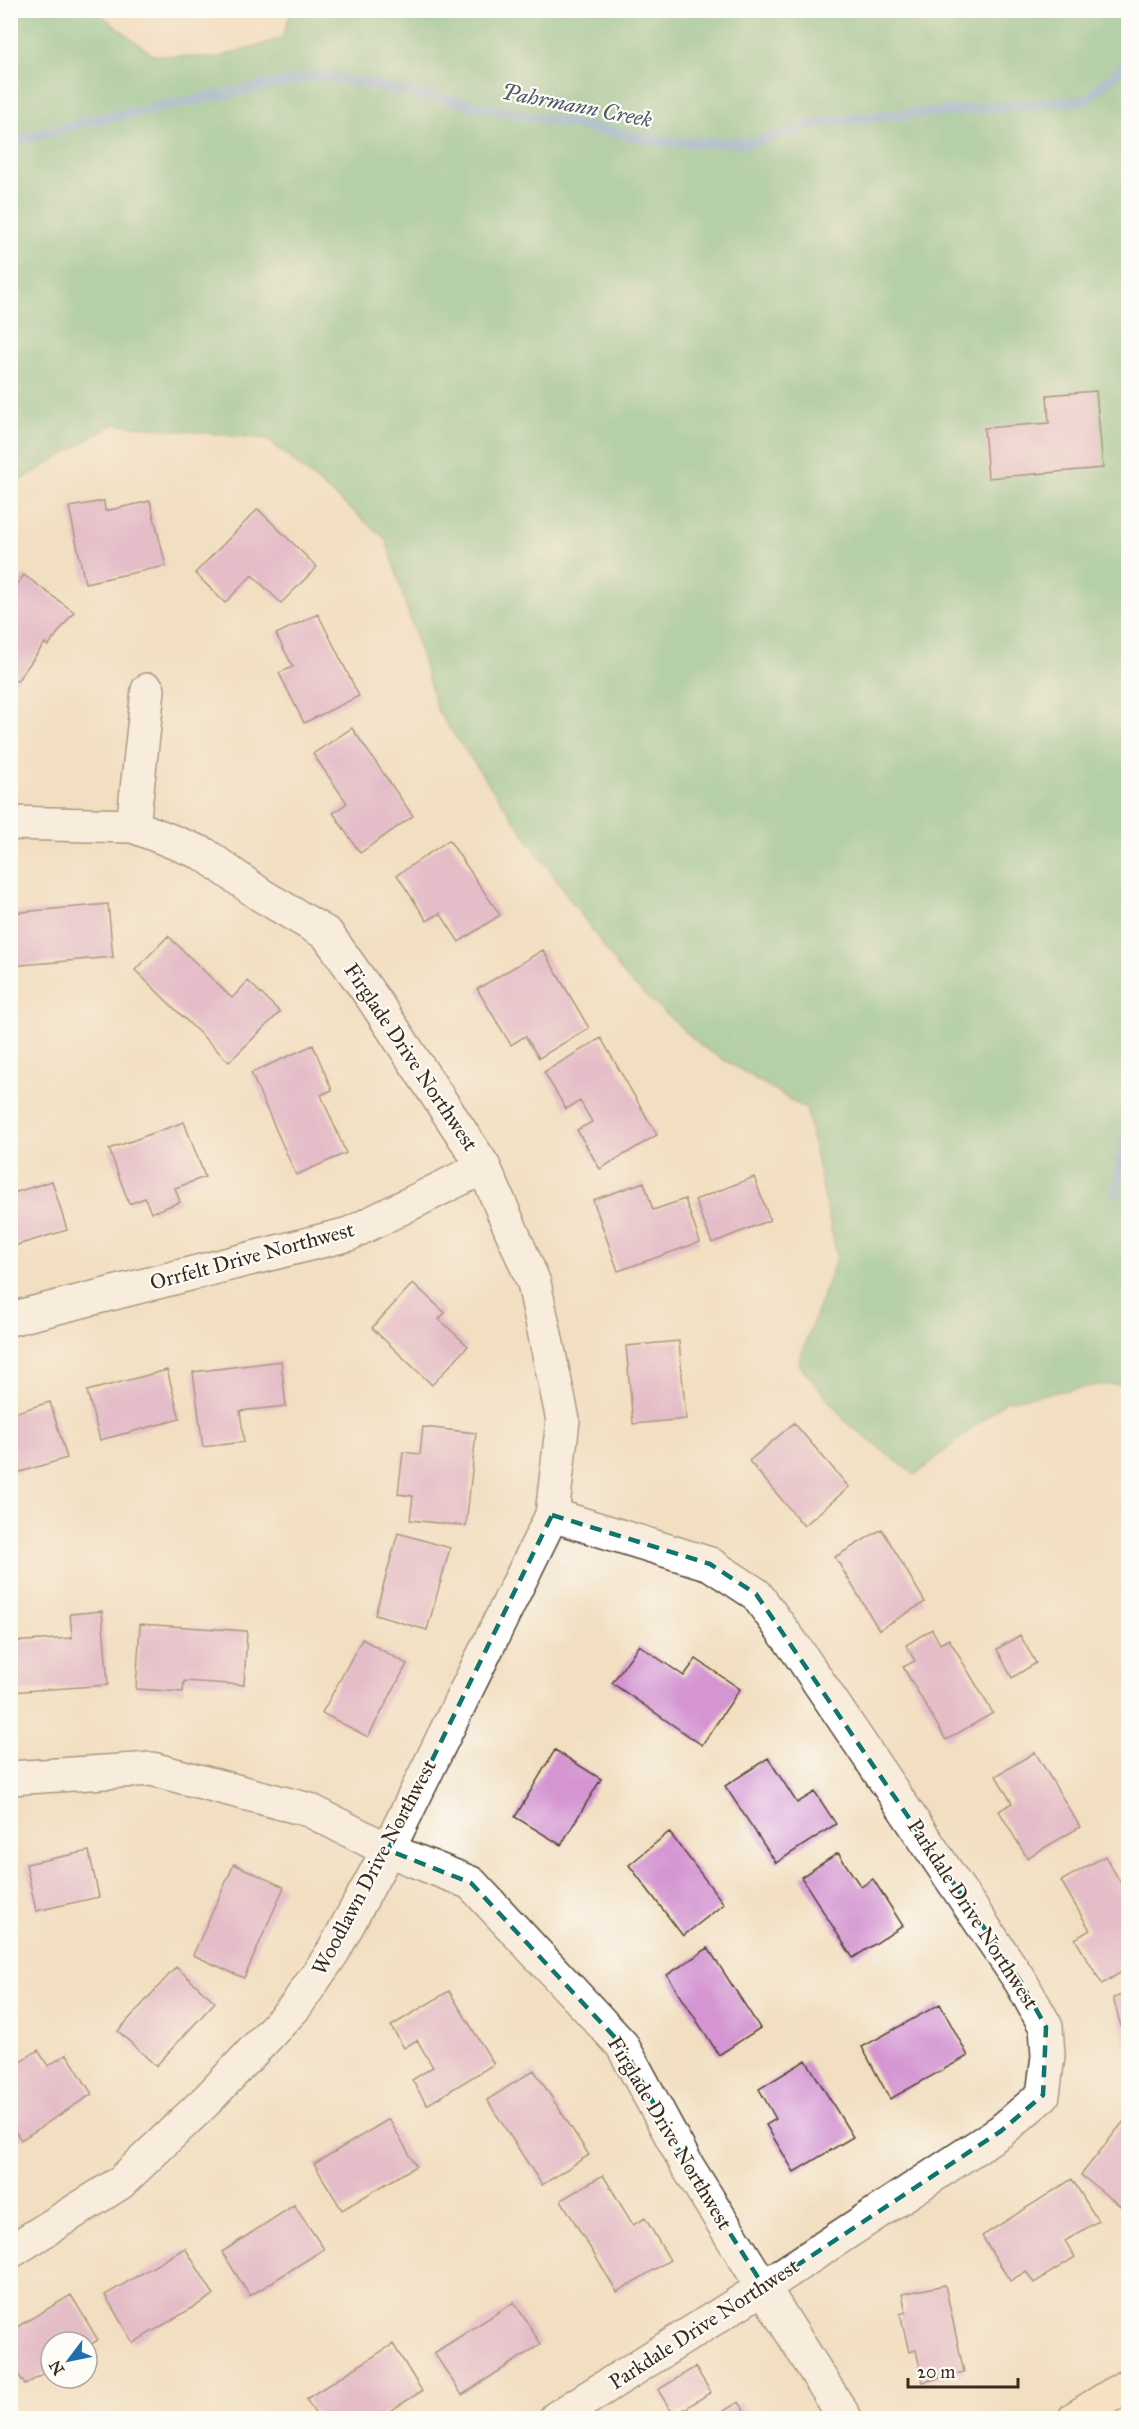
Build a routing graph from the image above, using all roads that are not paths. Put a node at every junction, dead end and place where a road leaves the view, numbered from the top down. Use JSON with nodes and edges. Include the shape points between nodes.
{"nodes":[{"id":1,"x":148,"y":690,"type":"dead end"},
{"id":2,"x":10,"y":823,"type":"edge"},
{"id":3,"x":133,"y":826,"type":"junction"},
{"id":4,"x":484,"y":1167,"type":"junction"},
{"id":5,"x":10,"y":1319,"type":"edge"},
{"id":6,"x":552,"y":1515,"type":"junction"},
{"id":7,"x":10,"y":1778,"type":"edge"},
{"id":8,"x":388,"y":1850,"type":"junction"},
{"id":9,"x":10,"y":2252,"type":"edge"},
{"id":10,"x":764,"y":2287,"type":"junction"},
{"id":11,"x":1128,"y":2385,"type":"edge"},
{"id":12,"x":556,"y":2418,"type":"edge"},
{"id":13,"x":845,"y":2418,"type":"edge"},
{"id":14,"x":1075,"y":2418,"type":"edge"}],
"edges":[{"from":1,"to":3,"type":"street"},
{"from":2,"to":3,"type":"street","name":"Firglade Drive Northwest"},
{"from":3,"to":4,"type":"street","name":"Firglade Drive Northwest","via":[[204,854],[261,895],[327,934]]},
{"from":4,"to":5,"type":"street","name":"Orrfelt Drive Northwest","via":[[350,1234]]},
{"from":4,"to":6,"type":"street","name":"Firglade Drive Northwest","via":[[534,1283],[563,1420]]},
{"from":6,"to":8,"type":"street","name":"Woodlawn Drive Northwest"},
{"from":6,"to":10,"type":"street","name":"Parkdale Drive Northwest","via":[[710,1564],[756,1594],[1008,1963],[1046,2027],[1048,2056],[1042,2095],[1001,2131]]},
{"from":7,"to":8,"type":"street","name":"Firglade Drive Northwest","via":[[152,1769],[309,1809]]},
{"from":8,"to":9,"type":"street","name":"Woodlawn Drive Northwest","via":[[333,1952],[296,2007],[120,2183]]},
{"from":8,"to":10,"type":"street","name":"Firglade Drive Northwest","via":[[471,1882],[622,2045],[688,2167]]},
{"from":10,"to":12,"type":"street","name":"Parkdale Drive Northwest"},
{"from":10,"to":13,"type":"street","name":"Firglade Drive Northwest"},
{"from":11,"to":14,"type":"street"}]}
